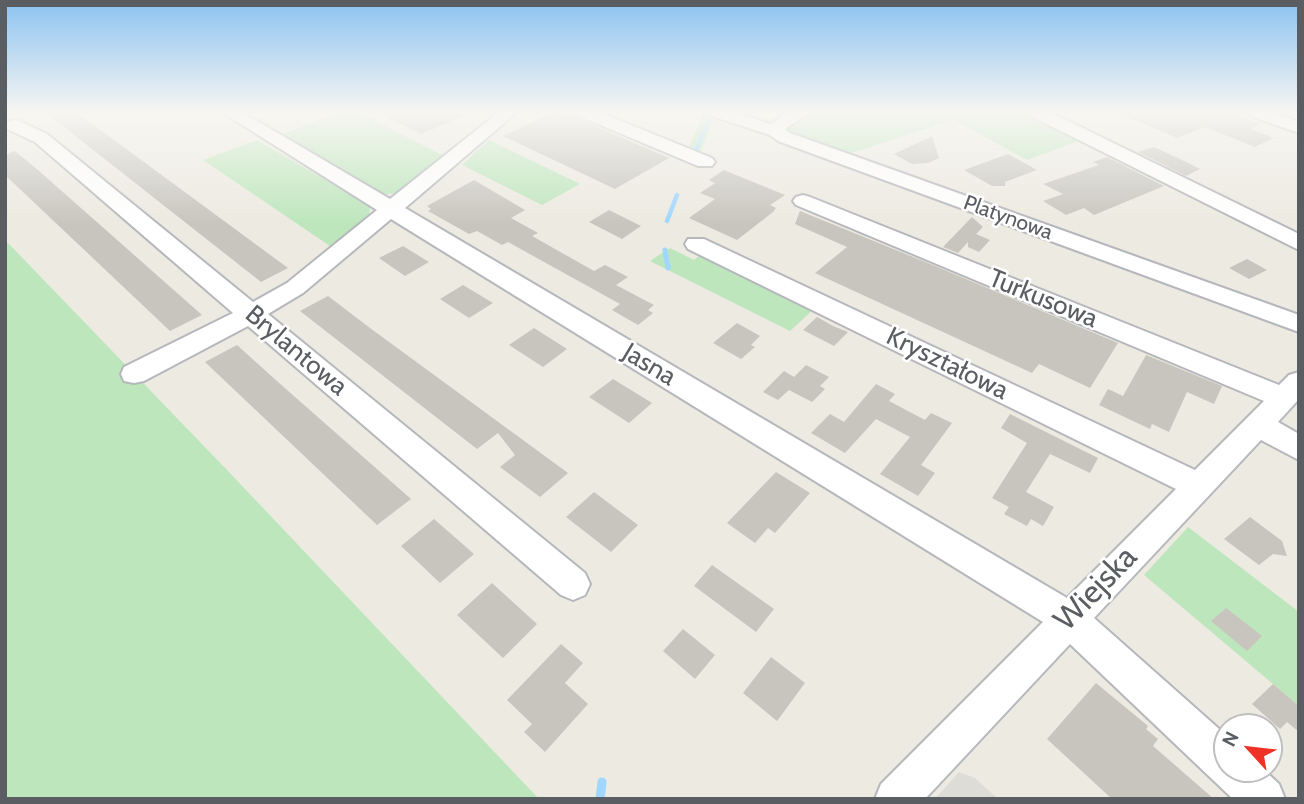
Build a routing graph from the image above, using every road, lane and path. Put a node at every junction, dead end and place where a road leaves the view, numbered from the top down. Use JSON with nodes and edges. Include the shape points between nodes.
{"nodes":[{"id":1,"x":55,"y":150,"type":"edge"},
{"id":2,"x":293,"y":150,"type":"edge"},
{"id":3,"x":464,"y":150,"type":"edge"},
{"id":4,"x":675,"y":150,"type":"edge"},
{"id":5,"x":818,"y":150,"type":"edge"},
{"id":6,"x":1112,"y":150,"type":"edge"},
{"id":7,"x":705,"y":162,"type":"dead end"},
{"id":8,"x":803,"y":201,"type":"dead end"},
{"id":9,"x":393,"y":209,"type":"junction"},
{"id":10,"x":1299,"y":243,"type":"edge"},
{"id":11,"x":696,"y":244,"type":"dead end"},
{"id":12,"x":793,"y":281,"type":"dead end"},
{"id":13,"x":251,"y":314,"type":"junction"},
{"id":14,"x":1299,"y":324,"type":"edge"},
{"id":15,"x":134,"y":374,"type":"dead end"},
{"id":16,"x":1291,"y":390,"type":"edge"},
{"id":17,"x":1257,"y":423,"type":"junction"},
{"id":18,"x":1299,"y":449,"type":"edge"},
{"id":19,"x":1203,"y":480,"type":"junction"},
{"id":20,"x":573,"y":584,"type":"dead end"},
{"id":21,"x":1068,"y":618,"type":"junction"},
{"id":22,"x":1213,"y":751,"type":"edge"},
{"id":23,"x":1247,"y":783,"type":"edge"},
{"id":24,"x":896,"y":799,"type":"edge"},
{"id":25,"x":1264,"y":799,"type":"edge"}],
"edges":[{"from":1,"to":13,"type":"street","name":"Brylantowa"},
{"from":2,"to":9,"type":"street","name":"Jasna"},
{"from":3,"to":9,"type":"street"},
{"from":4,"to":7,"type":"street"},
{"from":5,"to":14,"type":"street","name":"Platynowa"},
{"from":6,"to":10,"type":"street"},
{"from":8,"to":16,"type":"street","name":"Turkusowa"},
{"from":9,"to":13,"type":"street","via":[[295,288]]},
{"from":9,"to":21,"type":"street","name":"Jasna"},
{"from":11,"to":19,"type":"street","name":"Kryształowa"},
{"from":12,"to":19,"type":"street"},
{"from":13,"to":15,"type":"street"},
{"from":13,"to":20,"type":"street","name":"Brylantowa"},
{"from":16,"to":17,"type":"street","name":"Wiejska"},
{"from":17,"to":18,"type":"street"},
{"from":17,"to":19,"type":"street","name":"Wiejska"},
{"from":19,"to":21,"type":"street","name":"Wiejska"},
{"from":21,"to":22,"type":"street","name":"Jasna"},
{"from":21,"to":24,"type":"street","name":"Wiejska"},
{"from":23,"to":25,"type":"street"}]}
